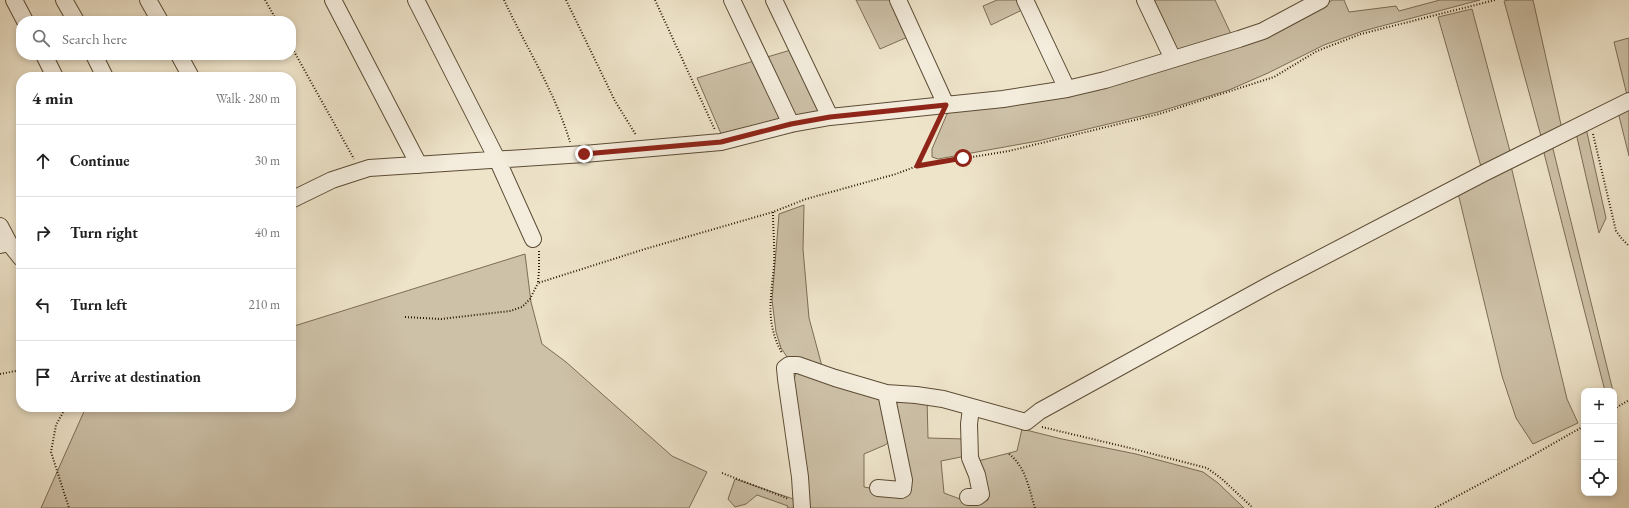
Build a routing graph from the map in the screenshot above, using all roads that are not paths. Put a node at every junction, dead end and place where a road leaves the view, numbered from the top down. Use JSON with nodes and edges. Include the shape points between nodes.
{"nodes":[{"id":1,"x":14,"y":0,"type":"edge"},
{"id":2,"x":64,"y":0,"type":"edge"},
{"id":3,"x":148,"y":0,"type":"edge"},
{"id":4,"x":333,"y":0,"type":"edge"},
{"id":5,"x":416,"y":0,"type":"edge"},
{"id":6,"x":732,"y":0,"type":"edge"},
{"id":7,"x":774,"y":0,"type":"edge"},
{"id":8,"x":898,"y":0,"type":"edge"},
{"id":9,"x":1025,"y":0,"type":"edge"},
{"id":10,"x":1145,"y":0,"type":"edge"},
{"id":11,"x":1321,"y":0,"type":"edge"},
{"id":12,"x":22,"y":16,"type":"edge"},
{"id":13,"x":73,"y":16,"type":"edge"},
{"id":14,"x":157,"y":16,"type":"edge"},
{"id":15,"x":1173,"y":59,"type":"junction"},
{"id":16,"x":46,"y":60,"type":"edge"},
{"id":17,"x":96,"y":60,"type":"edge"},
{"id":18,"x":182,"y":60,"type":"edge"},
{"id":19,"x":52,"y":72,"type":"edge"},
{"id":20,"x":102,"y":72,"type":"edge"},
{"id":21,"x":188,"y":72,"type":"edge"},
{"id":22,"x":1067,"y":88,"type":"junction"},
{"id":23,"x":1629,"y":101,"type":"edge"},
{"id":24,"x":946,"y":105,"type":"junction"},
{"id":25,"x":830,"y":117,"type":"junction"},
{"id":26,"x":791,"y":124,"type":"junction"},
{"id":27,"x":497,"y":159,"type":"junction"},
{"id":28,"x":419,"y":165,"type":"junction"},
{"id":29,"x":296,"y":198,"type":"edge"},
{"id":30,"x":0,"y":226,"type":"edge"},
{"id":31,"x":533,"y":239,"type":"road end"},
{"id":32,"x":4,"y":244,"type":"edge"},
{"id":33,"x":16,"y":254,"type":"edge"},
{"id":34,"x":886,"y":393,"type":"junction"},
{"id":35,"x":971,"y":408,"type":"junction"},
{"id":36,"x":878,"y":488,"type":"dead end"},
{"id":37,"x":968,"y":497,"type":"dead end"},
{"id":38,"x":802,"y":504,"type":"edge"}],
"edges":[{"from":1,"to":12,"type":"street"},
{"from":2,"to":13,"type":"street"},
{"from":3,"to":14,"type":"street"},
{"from":4,"to":28,"type":"street"},
{"from":5,"to":27,"type":"street"},
{"from":6,"to":26,"type":"street"},
{"from":7,"to":25,"type":"street"},
{"from":8,"to":24,"type":"street"},
{"from":9,"to":22,"type":"street"},
{"from":10,"to":15,"type":"street"},
{"from":11,"to":15,"type":"street","via":[[1263,30]]},
{"from":15,"to":22,"type":"street","via":[[1105,80]]},
{"from":16,"to":19,"type":"street"},
{"from":17,"to":20,"type":"street"},
{"from":18,"to":21,"type":"street"},
{"from":22,"to":24,"type":"street"},
{"from":23,"to":35,"type":"street","via":[[1484,173],[1265,288],[1040,411],[1026,422]]},
{"from":24,"to":25,"type":"street"},
{"from":25,"to":26,"type":"street"},
{"from":26,"to":27,"type":"street","via":[[721,142]]},
{"from":27,"to":28,"type":"street"},
{"from":27,"to":31,"type":"street"},
{"from":28,"to":29,"type":"street","via":[[360,170]]},
{"from":30,"to":32,"type":"street"},
{"from":32,"to":33,"type":"street"},
{"from":34,"to":35,"type":"street","via":[[943,399]]},
{"from":34,"to":36,"type":"street","via":[[904,480],[901,490]]},
{"from":34,"to":38,"type":"street","via":[[798,365],[789,364],[785,368]]},
{"from":35,"to":37,"type":"street","via":[[970,458],[981,494],[977,497]]}]}
